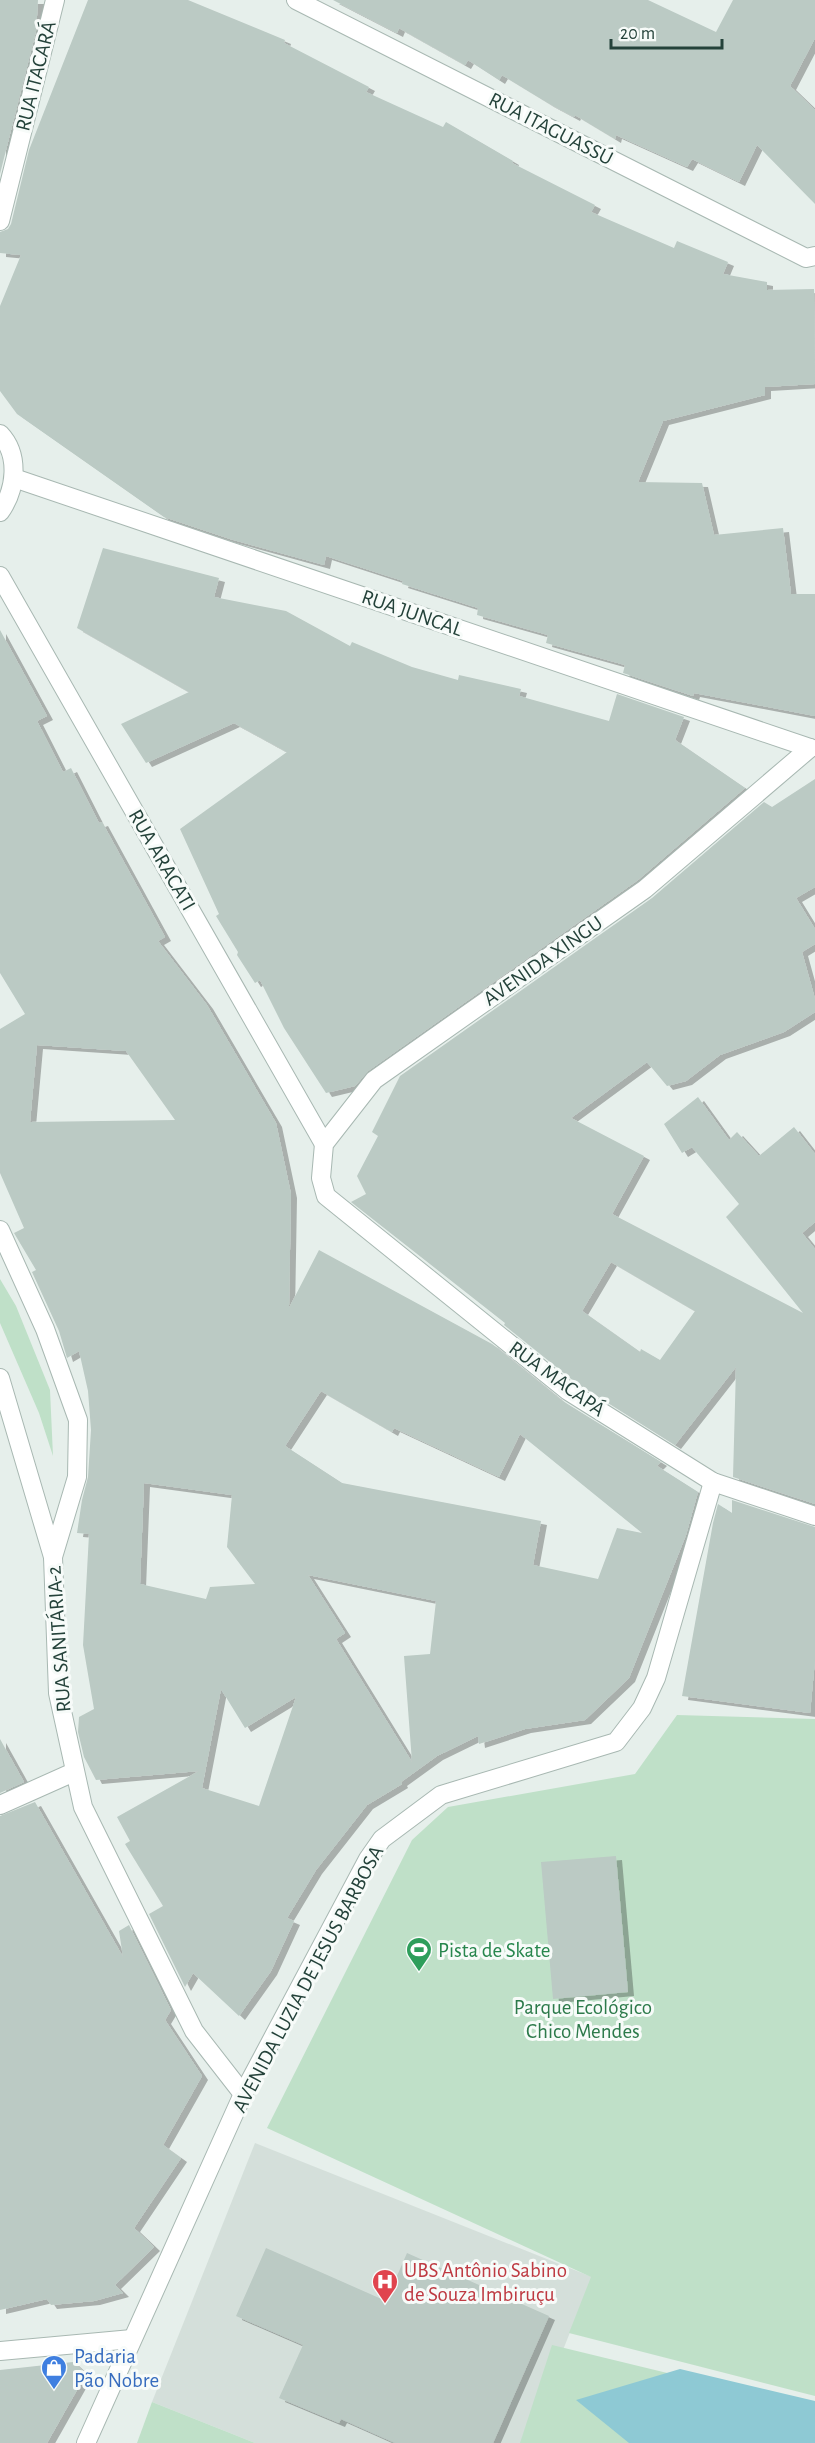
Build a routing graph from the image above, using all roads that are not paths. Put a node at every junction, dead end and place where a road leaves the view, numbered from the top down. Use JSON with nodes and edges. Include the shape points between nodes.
{"nodes":[{"id":1,"x":55,"y":0,"type":"edge"},
{"id":2,"x":296,"y":0,"type":"edge"},
{"id":3,"x":0,"y":221,"type":"edge"},
{"id":4,"x":811,"y":257,"type":"edge"},
{"id":5,"x":0,"y":434,"type":"edge"},
{"id":6,"x":14,"y":478,"type":"junction"},
{"id":7,"x":0,"y":512,"type":"edge"},
{"id":8,"x":0,"y":576,"type":"edge"},
{"id":9,"x":810,"y":748,"type":"joint"},
{"id":10,"x":324,"y":1144,"type":"junction"},
{"id":11,"x":0,"y":1230,"type":"edge"},
{"id":12,"x":0,"y":1378,"type":"edge"},
{"id":13,"x":713,"y":1482,"type":"junction"},
{"id":14,"x":815,"y":1516,"type":"edge"},
{"id":15,"x":53,"y":1557,"type":"junction"},
{"id":16,"x":74,"y":1772,"type":"junction"},
{"id":17,"x":0,"y":1805,"type":"edge"},
{"id":18,"x":243,"y":2094,"type":"junction"},
{"id":19,"x":132,"y":2339,"type":"junction"},
{"id":20,"x":0,"y":2351,"type":"edge"},
{"id":21,"x":86,"y":2443,"type":"edge"}],
"edges":[{"from":1,"to":3,"type":"street","name":"RUA ITACARÁ"},
{"from":2,"to":4,"type":"street","name":"RUA ITAGUASSÚ"},
{"from":5,"to":6,"type":"street","via":[[12,456]]},
{"from":6,"to":7,"type":"street"},
{"from":6,"to":9,"type":"street","name":"RUA JUNCAL"},
{"from":8,"to":10,"type":"street","name":"RUA ARACATI"},
{"from":9,"to":10,"type":"street","name":"AVENIDA XINGU","via":[[645,889],[374,1080]]},
{"from":10,"to":13,"type":"street","name":"RUA MACAPÁ","via":[[321,1178],[326,1196],[568,1391]]},
{"from":11,"to":15,"type":"street","name":"RUA SANITÁRIA-2","via":[[45,1329],[78,1420],[77,1478]]},
{"from":12,"to":15,"type":"street"},
{"from":13,"to":14,"type":"street","name":"RUA MACAPÁ"},
{"from":13,"to":18,"type":"street","name":"AVENIDA LUZIA DE JESUS BARBOSA","via":[[656,1678],[642,1708],[616,1742],[441,1795],[382,1839]]},
{"from":15,"to":16,"type":"street","name":"RUA SANITÁRIA-2","via":[[58,1694]]},
{"from":16,"to":17,"type":"street"},
{"from":16,"to":18,"type":"street","name":"RUA SANITÁRIA-2","via":[[83,1807],[194,2031]]},
{"from":18,"to":19,"type":"street","name":"AVENIDA LUZIA DE JESUS BARBOSA"},
{"from":19,"to":20,"type":"street"},
{"from":19,"to":21,"type":"street","name":"AVENIDA LUZIA DE JESUS BARBOSA"}]}
